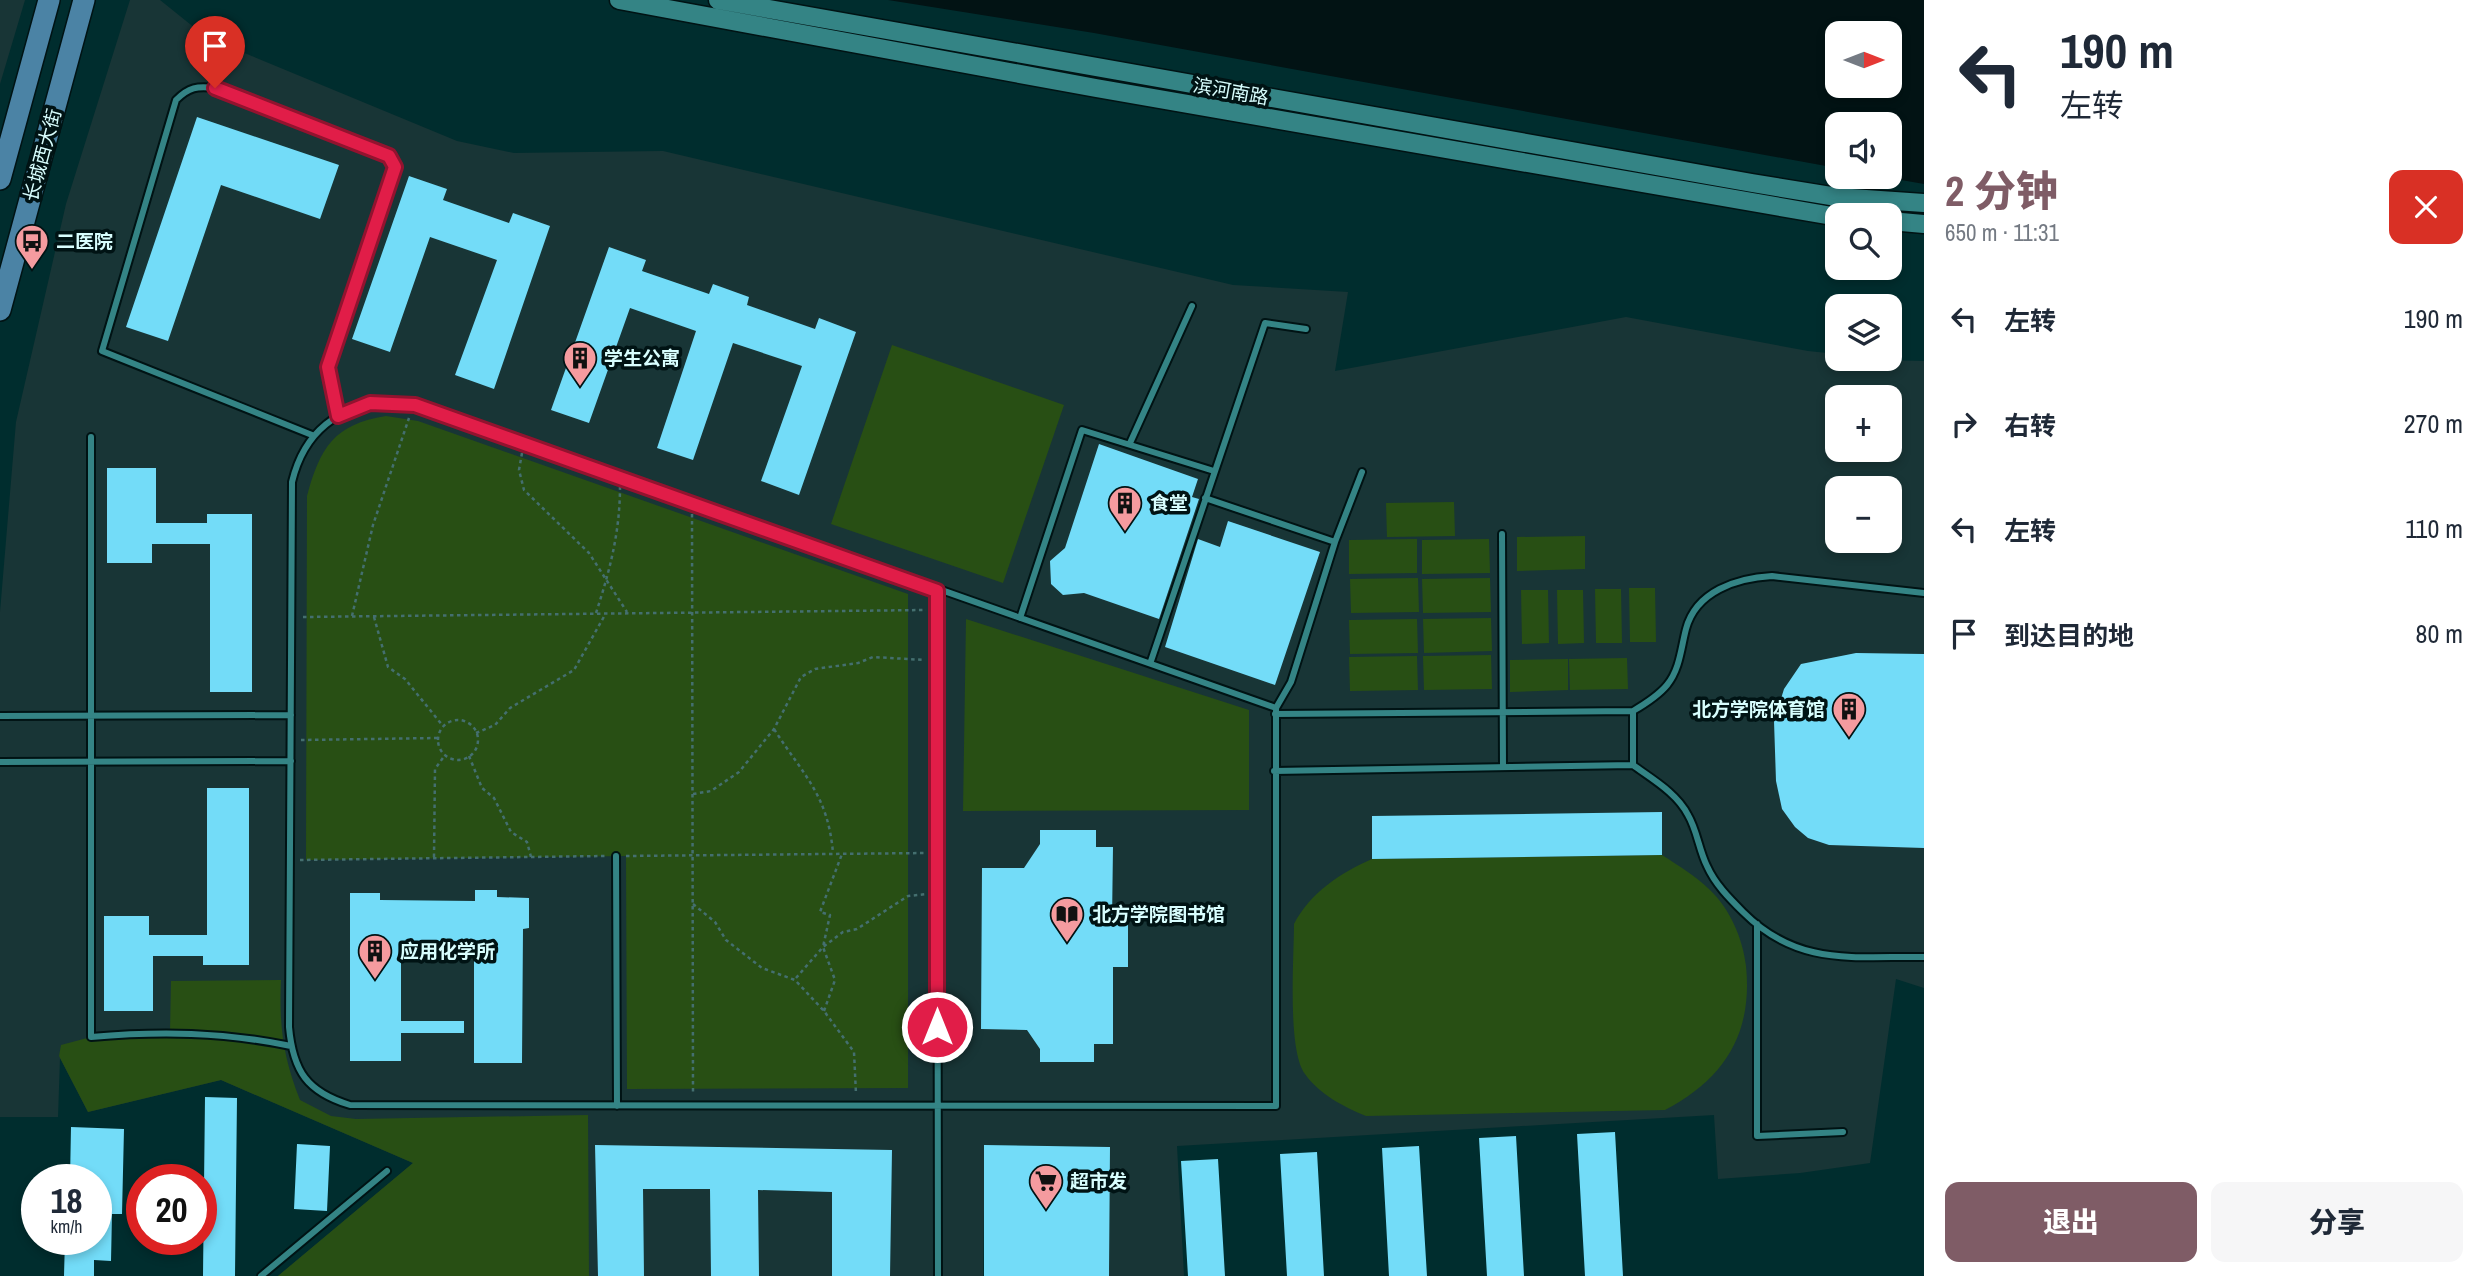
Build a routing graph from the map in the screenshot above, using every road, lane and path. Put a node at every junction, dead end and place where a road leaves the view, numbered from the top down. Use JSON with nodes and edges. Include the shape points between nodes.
{"nodes":[{"id":1,"x":84,"y":0,"type":"edge"},
{"id":2,"x":619,"y":0,"type":"edge"},
{"id":3,"x":718,"y":0,"type":"edge"},
{"id":4,"x":47,"y":1,"type":"edge"},
{"id":5,"x":0,"y":179,"type":"edge"},
{"id":6,"x":1924,"y":203,"type":"edge"},
{"id":7,"x":1825,"y":215,"type":"edge"},
{"id":8,"x":1902,"y":222,"type":"edge"},
{"id":9,"x":1924,"y":224,"type":"edge"},
{"id":10,"x":1192,"y":306,"type":"dead end"},
{"id":11,"x":0,"y":310,"type":"edge"},
{"id":12,"x":1306,"y":329,"type":"dead end"},
{"id":13,"x":415,"y":405,"type":"junction"},
{"id":14,"x":338,"y":416,"type":"junction"},
{"id":15,"x":312,"y":435,"type":"junction"},
{"id":16,"x":91,"y":437,"type":"dead end"},
{"id":17,"x":524,"y":443,"type":"junction"},
{"id":18,"x":1130,"y":443,"type":"junction"},
{"id":19,"x":1214,"y":471,"type":"junction"},
{"id":20,"x":1362,"y":472,"type":"dead end"},
{"id":21,"x":620,"y":477,"type":"junction"},
{"id":22,"x":1205,"y":498,"type":"junction"},
{"id":23,"x":692,"y":503,"type":"junction"},
{"id":24,"x":1502,"y":534,"type":"dead end"},
{"id":25,"x":1335,"y":542,"type":"junction"},
{"id":26,"x":937,"y":591,"type":"junction"},
{"id":27,"x":1924,"y":593,"type":"edge"},
{"id":28,"x":937,"y":610,"type":"junction"},
{"id":29,"x":692,"y":611,"type":"junction"},
{"id":30,"x":627,"y":612,"type":"junction"},
{"id":31,"x":596,"y":613,"type":"junction"},
{"id":32,"x":606,"y":613,"type":"junction"},
{"id":33,"x":374,"y":616,"type":"junction"},
{"id":34,"x":352,"y":617,"type":"junction"},
{"id":35,"x":291,"y":618,"type":"junction"},
{"id":36,"x":1020,"y":618,"type":"junction"},
{"id":37,"x":937,"y":660,"type":"junction"},
{"id":38,"x":1152,"y":661,"type":"junction"},
{"id":39,"x":1276,"y":711,"type":"junction"},
{"id":40,"x":1633,"y":711,"type":"junction"},
{"id":41,"x":1502,"y":712,"type":"junction"},
{"id":42,"x":91,"y":715,"type":"junction"},
{"id":43,"x":290,"y":715,"type":"junction"},
{"id":44,"x":0,"y":716,"type":"edge"},
{"id":45,"x":443,"y":726,"type":"junction"},
{"id":46,"x":774,"y":729,"type":"junction"},
{"id":47,"x":476,"y":733,"type":"junction"},
{"id":48,"x":438,"y":738,"type":"junction"},
{"id":49,"x":290,"y":740,"type":"junction"},
{"id":50,"x":445,"y":755,"type":"junction"},
{"id":51,"x":469,"y":756,"type":"junction"},
{"id":52,"x":91,"y":761,"type":"junction"},
{"id":53,"x":290,"y":761,"type":"junction"},
{"id":54,"x":0,"y":762,"type":"edge"},
{"id":55,"x":1633,"y":765,"type":"junction"},
{"id":56,"x":1503,"y":767,"type":"junction"},
{"id":57,"x":1275,"y":771,"type":"junction"},
{"id":58,"x":693,"y":794,"type":"junction"},
{"id":59,"x":833,"y":854,"type":"dead end"},
{"id":60,"x":842,"y":854,"type":"dead end"},
{"id":61,"x":617,"y":856,"type":"dead end"},
{"id":62,"x":531,"y":857,"type":"dead end"},
{"id":63,"x":434,"y":858,"type":"dead end"},
{"id":64,"x":937,"y":894,"type":"junction"},
{"id":65,"x":693,"y":904,"type":"junction"},
{"id":66,"x":1757,"y":924,"type":"junction"},
{"id":67,"x":823,"y":947,"type":"junction"},
{"id":68,"x":1924,"y":957,"type":"edge"},
{"id":69,"x":795,"y":979,"type":"junction"},
{"id":70,"x":824,"y":1011,"type":"junction"},
{"id":71,"x":291,"y":1046,"type":"junction"},
{"id":72,"x":617,"y":1106,"type":"junction"},
{"id":73,"x":693,"y":1106,"type":"junction"},
{"id":74,"x":857,"y":1106,"type":"junction"},
{"id":75,"x":938,"y":1106,"type":"junction"},
{"id":76,"x":1843,"y":1132,"type":"dead end"},
{"id":77,"x":387,"y":1171,"type":"dead end"},
{"id":78,"x":261,"y":1276,"type":"edge"},
{"id":79,"x":938,"y":1276,"type":"edge"}],
"edges":[{"from":1,"to":11,"type":"main road","name":"长城西大街"},
{"from":2,"to":7,"type":"main road","name":"滨河南路"},
{"from":3,"to":6,"type":"main road","name":"滨河南路","via":[[1752,183],[1838,197]]},
{"from":4,"to":5,"type":"main road","name":"长城西大街"},
{"from":8,"to":9,"type":"main road"},
{"from":10,"to":18,"type":"lane"},
{"from":12,"to":19,"type":"lane","via":[[1265,323]]},
{"from":13,"to":14,"type":"lane","via":[[370,403]]},
{"from":13,"to":17,"type":"lane"},
{"from":13,"to":34,"type":"path","via":[[373,525]]},
{"from":14,"to":15,"type":"lane"},
{"from":14,"to":15,"type":"lane","via":[[328,367],[395,167],[389,156],[215,88],[188,89],[176,100],[102,351]]},
{"from":15,"to":35,"type":"lane","via":[[292,482]]},
{"from":16,"to":42,"type":"lane"},
{"from":17,"to":21,"type":"lane"},
{"from":17,"to":30,"type":"path","via":[[519,470],[524,490],[589,553]]},
{"from":18,"to":19,"type":"lane"},
{"from":18,"to":36,"type":"lane","via":[[1082,430]]},
{"from":19,"to":22,"type":"lane"},
{"from":20,"to":25,"type":"lane"},
{"from":21,"to":23,"type":"lane"},
{"from":21,"to":31,"type":"path","via":[[620,520],[613,561]]},
{"from":22,"to":25,"type":"lane"},
{"from":22,"to":38,"type":"lane"},
{"from":23,"to":26,"type":"lane"},
{"from":23,"to":29,"type":"path"},
{"from":24,"to":41,"type":"lane"},
{"from":25,"to":39,"type":"lane","via":[[1291,682]]},
{"from":26,"to":28,"type":"lane"},
{"from":26,"to":36,"type":"lane"},
{"from":27,"to":40,"type":"lane","via":[[1772,576],[1747,577],[1719,588],[1692,616],[1667,685]]},
{"from":28,"to":29,"type":"path"},
{"from":28,"to":37,"type":"lane"},
{"from":29,"to":30,"type":"path"},
{"from":29,"to":58,"type":"path"},
{"from":30,"to":32,"type":"path"},
{"from":31,"to":32,"type":"path"},
{"from":31,"to":33,"type":"path"},
{"from":32,"to":47,"type":"path","via":[[574,670],[510,708],[495,725]]},
{"from":33,"to":34,"type":"path"},
{"from":33,"to":45,"type":"path","via":[[388,667],[405,679]]},
{"from":34,"to":35,"type":"path"},
{"from":35,"to":43,"type":"lane"},
{"from":36,"to":38,"type":"lane"},
{"from":37,"to":46,"type":"path","via":[[873,657],[815,669],[802,677]]},
{"from":37,"to":64,"type":"lane"},
{"from":38,"to":39,"type":"lane"},
{"from":39,"to":41,"type":"lane"},
{"from":39,"to":57,"type":"lane"},
{"from":40,"to":41,"type":"lane"},
{"from":40,"to":55,"type":"lane"},
{"from":41,"to":56,"type":"lane"},
{"from":42,"to":43,"type":"lane"},
{"from":42,"to":44,"type":"lane"},
{"from":42,"to":52,"type":"lane"},
{"from":43,"to":49,"type":"lane"},
{"from":45,"to":47,"type":"path","via":[[462,720]]},
{"from":45,"to":48,"type":"path"},
{"from":46,"to":58,"type":"path","via":[[739,772],[712,791]]},
{"from":46,"to":59,"type":"path","via":[[824,805]]},
{"from":47,"to":51,"type":"path","via":[[476,746]]},
{"from":48,"to":49,"type":"path"},
{"from":48,"to":50,"type":"path"},
{"from":49,"to":53,"type":"lane"},
{"from":50,"to":51,"type":"path","via":[[457,760]]},
{"from":50,"to":63,"type":"path","via":[[435,769]]},
{"from":51,"to":62,"type":"path","via":[[482,788],[494,798],[511,832],[527,842]]},
{"from":52,"to":53,"type":"lane"},
{"from":52,"to":54,"type":"lane"},
{"from":52,"to":71,"type":"lane","via":[[91,1037],[214,1033]]},
{"from":53,"to":71,"type":"lane"},
{"from":55,"to":56,"type":"lane"},
{"from":55,"to":66,"type":"lane","via":[[1676,798],[1689,816],[1707,867],[1726,895]]},
{"from":56,"to":57,"type":"lane"},
{"from":57,"to":75,"type":"lane","via":[[1276,1106]]},
{"from":58,"to":65,"type":"path"},
{"from":60,"to":67,"type":"path","via":[[820,912],[831,915]]},
{"from":61,"to":72,"type":"lane"},
{"from":64,"to":67,"type":"path","via":[[908,896]]},
{"from":64,"to":75,"type":"lane"},
{"from":65,"to":69,"type":"path","via":[[715,922],[726,940],[762,968]]},
{"from":65,"to":73,"type":"path"},
{"from":66,"to":68,"type":"lane","via":[[1775,940],[1808,953]]},
{"from":66,"to":76,"type":"lane","via":[[1757,1136]]},
{"from":67,"to":69,"type":"path"},
{"from":67,"to":70,"type":"path","via":[[835,980]]},
{"from":69,"to":70,"type":"path"},
{"from":70,"to":74,"type":"path","via":[[854,1052]]},
{"from":71,"to":72,"type":"lane","via":[[298,1071],[312,1086],[332,1100],[350,1105]]},
{"from":72,"to":73,"type":"lane"},
{"from":73,"to":74,"type":"lane"},
{"from":74,"to":75,"type":"lane"},
{"from":75,"to":79,"type":"lane"},
{"from":77,"to":78,"type":"lane"}]}
